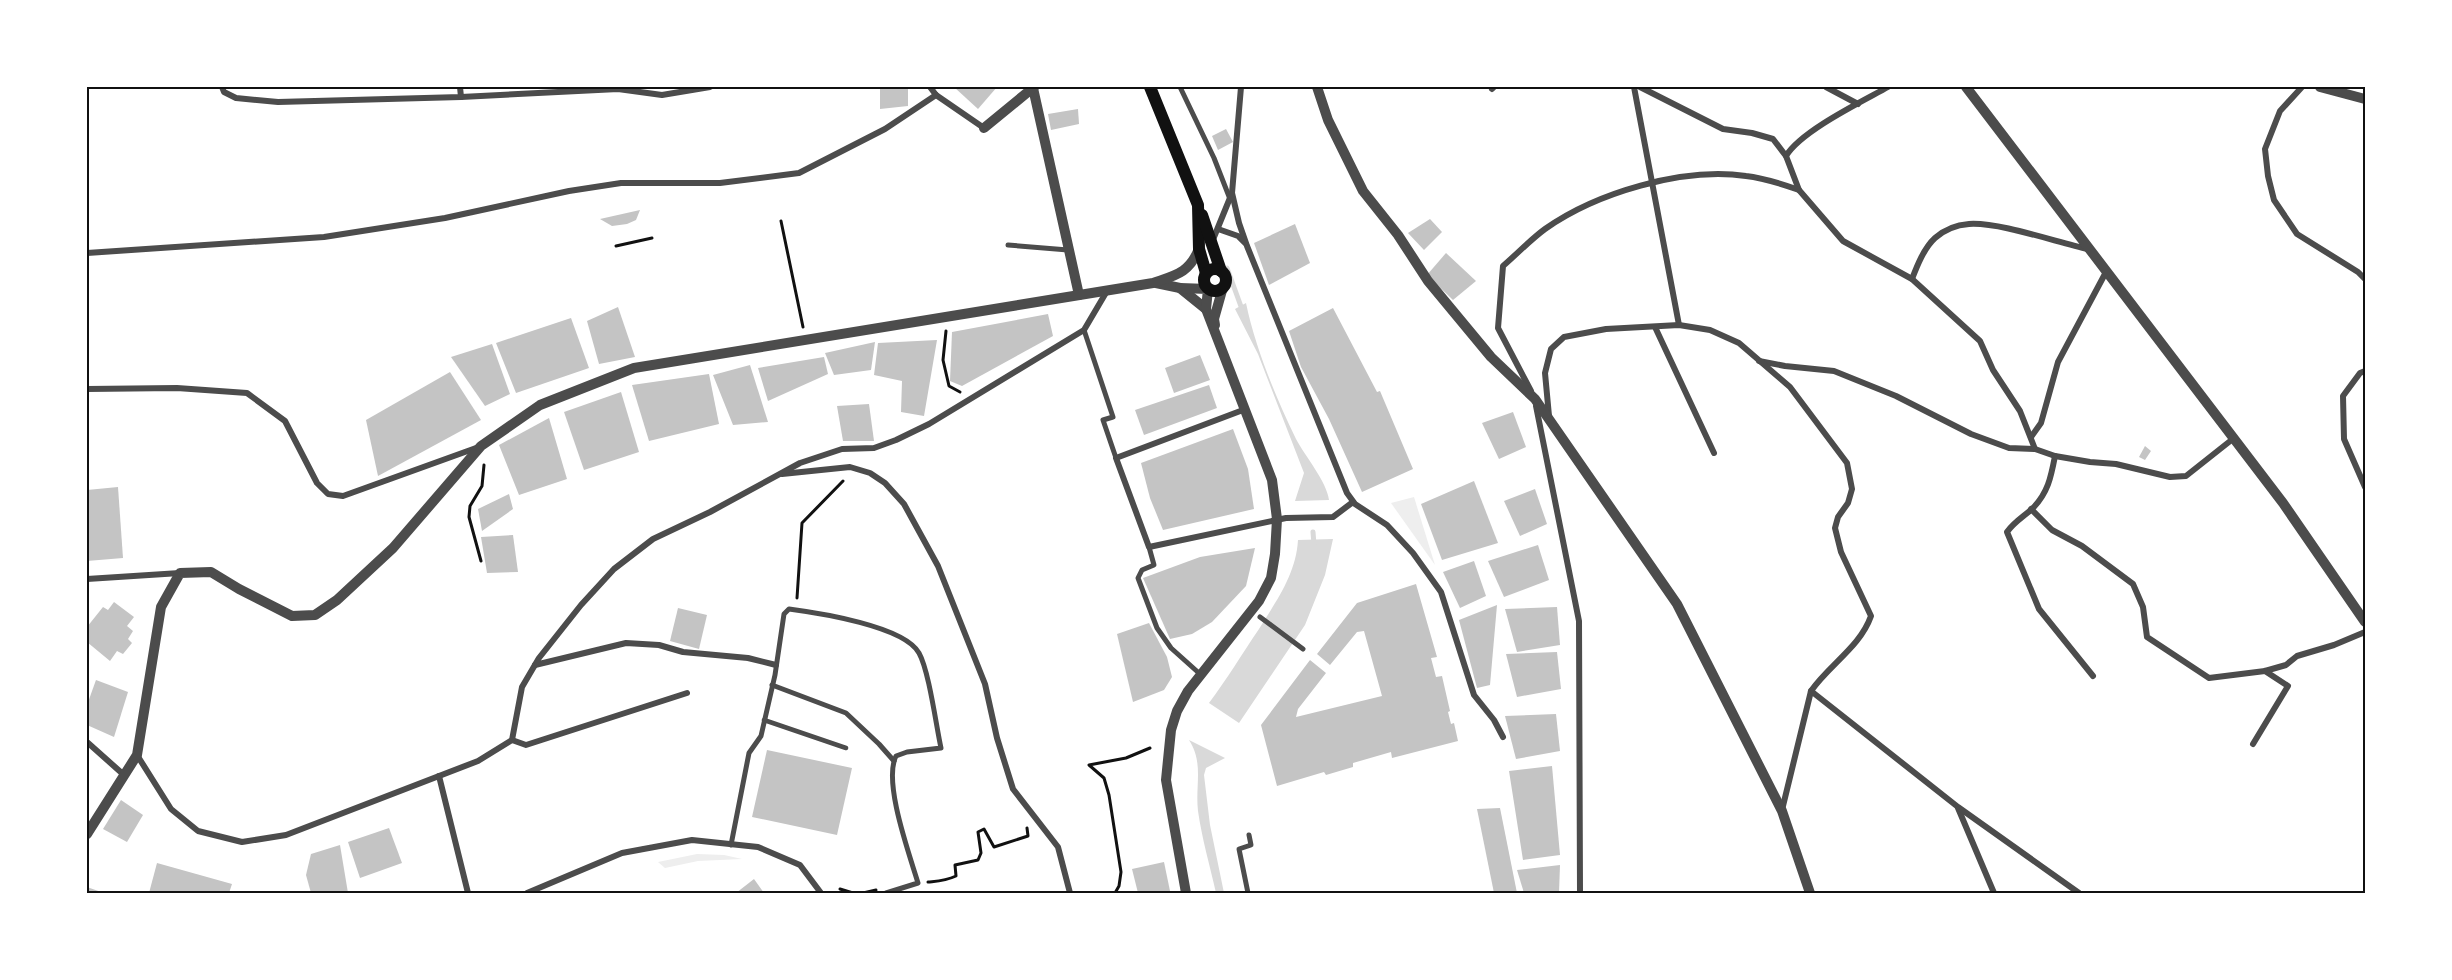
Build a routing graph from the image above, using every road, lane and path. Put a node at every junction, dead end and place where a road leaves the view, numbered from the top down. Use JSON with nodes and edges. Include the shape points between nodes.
{"nodes":[{"id":1,"x":222,"y":87,"type":"edge"},
{"id":2,"x":460,"y":87,"type":"edge"},
{"id":3,"x":710,"y":87,"type":"edge"},
{"id":4,"x":930,"y":87,"type":"edge"},
{"id":5,"x":1033,"y":87,"type":"edge"},
{"id":6,"x":1180,"y":87,"type":"edge"},
{"id":7,"x":1241,"y":87,"type":"edge"},
{"id":8,"x":1317,"y":87,"type":"edge"},
{"id":9,"x":1634,"y":87,"type":"edge"},
{"id":10,"x":1640,"y":87,"type":"edge"},
{"id":11,"x":1826,"y":87,"type":"edge"},
{"id":12,"x":1888,"y":87,"type":"edge"},
{"id":13,"x":1966,"y":87,"type":"edge"},
{"id":14,"x":1972,"y":87,"type":"edge"},
{"id":15,"x":2302,"y":87,"type":"edge"},
{"id":16,"x":2320,"y":87,"type":"edge"},
{"id":17,"x":1148,"y":88,"type":"edge"},
{"id":18,"x":936,"y":95,"type":"junction"},
{"id":19,"x":461,"y":97,"type":"junction"},
{"id":20,"x":2365,"y":99,"type":"edge"},
{"id":21,"x":1977,"y":101,"type":"junction"},
{"id":22,"x":1858,"y":104,"type":"junction"},
{"id":23,"x":984,"y":128,"type":"joint"},
{"id":24,"x":1786,"y":156,"type":"junction"},
{"id":25,"x":1652,"y":184,"type":"junction"},
{"id":26,"x":1799,"y":190,"type":"junction"},
{"id":27,"x":1231,"y":196,"type":"junction"},
{"id":28,"x":1198,"y":205,"type":"junction"},
{"id":29,"x":781,"y":221,"type":"dead end"},
{"id":30,"x":1218,"y":229,"type":"junction"},
{"id":31,"x":652,"y":238,"type":"dead end"},
{"id":32,"x":1211,"y":242,"type":"junction"},
{"id":33,"x":1008,"y":245,"type":"dead end"},
{"id":34,"x":616,"y":246,"type":"dead end"},
{"id":35,"x":1247,"y":246,"type":"junction"},
{"id":36,"x":1199,"y":249,"type":"junction"},
{"id":37,"x":2089,"y":249,"type":"junction"},
{"id":38,"x":1068,"y":250,"type":"junction"},
{"id":39,"x":87,"y":253,"type":"edge"},
{"id":40,"x":1221,"y":271,"type":"junction"},
{"id":41,"x":2106,"y":272,"type":"junction"},
{"id":42,"x":1206,"y":273,"type":"junction"},
{"id":43,"x":1180,"y":274,"type":"junction"},
{"id":44,"x":1912,"y":279,"type":"junction"},
{"id":45,"x":2365,"y":279,"type":"edge"},
{"id":46,"x":1153,"y":283,"type":"junction"},
{"id":47,"x":1223,"y":287,"type":"junction"},
{"id":48,"x":1180,"y":288,"type":"junction"},
{"id":49,"x":1208,"y":289,"type":"junction"},
{"id":50,"x":1107,"y":291,"type":"junction"},
{"id":51,"x":1079,"y":295,"type":"junction"},
{"id":52,"x":1206,"y":309,"type":"junction"},
{"id":53,"x":948,"y":317,"type":"junction"},
{"id":54,"x":1679,"y":325,"type":"junction"},
{"id":55,"x":1655,"y":327,"type":"junction"},
{"id":56,"x":1084,"y":330,"type":"junction"},
{"id":57,"x":1215,"y":333,"type":"junction"},
{"id":58,"x":806,"y":341,"type":"junction"},
{"id":59,"x":1756,"y":360,"type":"junction"},
{"id":60,"x":2365,"y":371,"type":"edge"},
{"id":61,"x":87,"y":389,"type":"edge"},
{"id":62,"x":972,"y":399,"type":"junction"},
{"id":63,"x":1535,"y":399,"type":"junction"},
{"id":64,"x":1243,"y":410,"type":"junction"},
{"id":65,"x":1550,"y":421,"type":"junction"},
{"id":66,"x":2031,"y":437,"type":"junction"},
{"id":67,"x":2234,"y":438,"type":"junction"},
{"id":68,"x":481,"y":446,"type":"junction"},
{"id":69,"x":2035,"y":448,"type":"junction"},
{"id":70,"x":1714,"y":453,"type":"dead end"},
{"id":71,"x":2055,"y":456,"type":"junction"},
{"id":72,"x":1116,"y":458,"type":"junction"},
{"id":73,"x":484,"y":465,"type":"dead end"},
{"id":74,"x":843,"y":468,"type":"junction"},
{"id":75,"x":776,"y":475,"type":"junction"},
{"id":76,"x":2365,"y":487,"type":"edge"},
{"id":77,"x":1353,"y":502,"type":"junction"},
{"id":78,"x":2031,"y":509,"type":"junction"},
{"id":79,"x":1277,"y":519,"type":"junction"},
{"id":80,"x":1149,"y":547,"type":"junction"},
{"id":81,"x":481,"y":561,"type":"dead end"},
{"id":82,"x":180,"y":573,"type":"junction"},
{"id":83,"x":87,"y":579,"type":"edge"},
{"id":84,"x":789,"y":609,"type":"junction"},
{"id":85,"x":1260,"y":617,"type":"dead end"},
{"id":86,"x":2365,"y":622,"type":"edge"},
{"id":87,"x":2365,"y":632,"type":"edge"},
{"id":88,"x":1303,"y":649,"type":"dead end"},
{"id":89,"x":535,"y":665,"type":"junction"},
{"id":90,"x":776,"y":665,"type":"junction"},
{"id":91,"x":2265,"y":671,"type":"junction"},
{"id":92,"x":1200,"y":674,"type":"junction"},
{"id":93,"x":2093,"y":676,"type":"dead end"},
{"id":94,"x":772,"y":685,"type":"junction"},
{"id":95,"x":1812,"y":691,"type":"junction"},
{"id":96,"x":687,"y":693,"type":"dead end"},
{"id":97,"x":764,"y":720,"type":"junction"},
{"id":98,"x":1503,"y":737,"type":"dead end"},
{"id":99,"x":512,"y":740,"type":"junction"},
{"id":100,"x":87,"y":742,"type":"edge"},
{"id":101,"x":2253,"y":744,"type":"dead end"},
{"id":102,"x":846,"y":748,"type":"dead end"},
{"id":103,"x":1150,"y":748,"type":"dead end"},
{"id":104,"x":137,"y":755,"type":"junction"},
{"id":105,"x":894,"y":761,"type":"junction"},
{"id":106,"x":124,"y":775,"type":"junction"},
{"id":107,"x":438,"y":776,"type":"junction"},
{"id":108,"x":1958,"y":807,"type":"junction"},
{"id":109,"x":1782,"y":811,"type":"junction"},
{"id":110,"x":1026,"y":826,"type":"dead end"},
{"id":111,"x":87,"y":834,"type":"edge"},
{"id":112,"x":1249,"y":835,"type":"dead end"},
{"id":113,"x":731,"y":844,"type":"junction"},
{"id":114,"x":918,"y":883,"type":"junction"},
{"id":115,"x":840,"y":889,"type":"dead end"},
{"id":116,"x":468,"y":893,"type":"edge"},
{"id":117,"x":527,"y":893,"type":"edge"},
{"id":118,"x":821,"y":893,"type":"edge"},
{"id":119,"x":853,"y":893,"type":"edge"},
{"id":120,"x":886,"y":893,"type":"edge"},
{"id":121,"x":1070,"y":893,"type":"edge"},
{"id":122,"x":1115,"y":893,"type":"edge"},
{"id":123,"x":1186,"y":893,"type":"edge"},
{"id":124,"x":1248,"y":893,"type":"edge"},
{"id":125,"x":1580,"y":893,"type":"edge"},
{"id":126,"x":1810,"y":893,"type":"edge"},
{"id":127,"x":1994,"y":893,"type":"edge"},
{"id":128,"x":2079,"y":893,"type":"edge"}],
"edges":[{"from":1,"to":19,"type":"street","via":[[236,98],[278,102]]},
{"from":2,"to":19,"type":"street"},
{"from":3,"to":19,"type":"street","via":[[662,95],[618,89]]},
{"from":4,"to":18,"type":"street"},
{"from":5,"to":23,"type":"street"},
{"from":5,"to":38,"type":"street"},
{"from":6,"to":27,"type":"street"},
{"from":7,"to":27,"type":"street"},
{"from":8,"to":63,"type":"street","via":[[1328,120],[1363,191],[1428,281],[1491,357]]},
{"from":9,"to":25,"type":"street"},
{"from":10,"to":24,"type":"street","via":[[1723,129],[1773,139]]},
{"from":11,"to":22,"type":"street"},
{"from":12,"to":22,"type":"street"},
{"from":13,"to":21,"type":"street"},
{"from":14,"to":21,"type":"street"},
{"from":15,"to":45,"type":"street","via":[[2280,111],[2265,149],[2274,200],[2297,234]]},
{"from":16,"to":20,"type":"street"},
{"from":17,"to":28,"type":"main road"},
{"from":18,"to":23,"type":"street"},
{"from":18,"to":39,"type":"street","via":[[885,129],[799,174],[720,183],[621,183],[324,237]]},
{"from":21,"to":37,"type":"street"},
{"from":22,"to":24,"type":"street","via":[[1791,147]]},
{"from":24,"to":26,"type":"street"},
{"from":25,"to":26,"type":"street","via":[[1697,175],[1744,175]]},
{"from":25,"to":54,"type":"street"},
{"from":25,"to":63,"type":"street","via":[[1590,202],[1544,230],[1503,266],[1498,328]]},
{"from":26,"to":44,"type":"street","via":[[1843,241]]},
{"from":27,"to":30,"type":"street"},
{"from":27,"to":35,"type":"street"},
{"from":28,"to":32,"type":"main road"},
{"from":28,"to":36,"type":"main road"},
{"from":29,"to":58,"type":"path"},
{"from":30,"to":32,"type":"street"},
{"from":30,"to":35,"type":"street","via":[[1238,236]]},
{"from":31,"to":34,"type":"path"},
{"from":32,"to":40,"type":"main road"},
{"from":33,"to":38,"type":"street"},
{"from":35,"to":77,"type":"street"},
{"from":36,"to":42,"type":"main road"},
{"from":36,"to":43,"type":"street","via":[[1194,262]]},
{"from":37,"to":41,"type":"street"},
{"from":37,"to":44,"type":"street","via":[[1969,224],[1952,227],[1934,239]]},
{"from":38,"to":51,"type":"street"},
{"from":40,"to":42,"type":"main road","via":[[1212,269]]},
{"from":40,"to":47,"type":"main road","via":[[1226,277]]},
{"from":41,"to":66,"type":"street","via":[[2058,362],[2041,423]]},
{"from":41,"to":67,"type":"street"},
{"from":42,"to":43,"type":"street"},
{"from":42,"to":49,"type":"main road","via":[[1204,283]]},
{"from":43,"to":46,"type":"street"},
{"from":44,"to":66,"type":"street","via":[[1980,341]]},
{"from":46,"to":48,"type":"street"},
{"from":46,"to":50,"type":"street"},
{"from":47,"to":49,"type":"main road"},
{"from":47,"to":57,"type":"street","via":[[1214,319]]},
{"from":48,"to":49,"type":"street"},
{"from":48,"to":52,"type":"street"},
{"from":49,"to":52,"type":"street"},
{"from":50,"to":51,"type":"street"},
{"from":50,"to":56,"type":"street"},
{"from":51,"to":53,"type":"street"},
{"from":52,"to":57,"type":"street"},
{"from":53,"to":58,"type":"street"},
{"from":53,"to":62,"type":"path","via":[[943,360],[949,386]]},
{"from":54,"to":55,"type":"street"},
{"from":54,"to":59,"type":"street","via":[[1710,330],[1739,343]]},
{"from":55,"to":65,"type":"street","via":[[1606,329],[1564,337],[1551,349],[1545,373]]},
{"from":55,"to":70,"type":"street"},
{"from":56,"to":62,"type":"street"},
{"from":56,"to":72,"type":"street","via":[[1113,417],[1103,420]]},
{"from":57,"to":64,"type":"street"},
{"from":58,"to":68,"type":"street","via":[[634,368],[540,405]]},
{"from":59,"to":69,"type":"street","via":[[1834,371],[1896,396],[1971,434],[2009,448]]},
{"from":59,"to":95,"type":"street","via":[[1790,387],[1814,417],[1847,463],[1852,489],[1835,528],[1841,552],[1871,616],[1860,639],[1822,675]]},
{"from":60,"to":76,"type":"street","via":[[2343,396],[2344,439]]},
{"from":61,"to":68,"type":"street","via":[[177,388],[247,393],[285,421],[317,483],[328,494],[343,496]]},
{"from":62,"to":75,"type":"street","via":[[896,440],[874,448],[842,449]]},
{"from":63,"to":65,"type":"street"},
{"from":63,"to":125,"type":"street","via":[[1579,621]]},
{"from":64,"to":72,"type":"street"},
{"from":64,"to":79,"type":"street","via":[[1272,480]]},
{"from":65,"to":109,"type":"street","via":[[1677,604]]},
{"from":66,"to":69,"type":"street"},
{"from":67,"to":71,"type":"street","via":[[2186,476],[2169,477],[2116,464]]},
{"from":67,"to":86,"type":"street"},
{"from":68,"to":82,"type":"street","via":[[393,548],[315,615],[292,616],[212,572]]},
{"from":69,"to":71,"type":"street"},
{"from":71,"to":78,"type":"street","via":[[2050,484]]},
{"from":72,"to":80,"type":"street"},
{"from":73,"to":81,"type":"path","via":[[482,486],[470,506],[469,517]]},
{"from":74,"to":75,"type":"street"},
{"from":74,"to":84,"type":"path","via":[[845,479],[838,489],[802,524],[798,596]]},
{"from":74,"to":121,"type":"street","via":[[870,473],[885,483],[904,504],[920,532],[938,566],[985,684],[1013,789],[1058,847]]},
{"from":75,"to":89,"type":"street","via":[[653,539],[614,569]]},
{"from":77,"to":79,"type":"street","via":[[1333,517]]},
{"from":77,"to":98,"type":"street","via":[[1387,525],[1441,592],[1474,695]]},
{"from":78,"to":91,"type":"street","via":[[2052,530],[2082,546],[2133,584],[2143,608],[2147,637],[2175,657],[2209,678]]},
{"from":78,"to":93,"type":"street","via":[[2007,532],[2039,609]]},
{"from":79,"to":80,"type":"street"},
{"from":79,"to":92,"type":"street","via":[[1270,578],[1259,601]]},
{"from":80,"to":92,"type":"street","via":[[1154,565],[1142,570],[1138,578],[1157,628],[1171,648]]},
{"from":82,"to":83,"type":"street"},
{"from":82,"to":104,"type":"street","via":[[161,608]]},
{"from":84,"to":90,"type":"street","via":[[784,614]]},
{"from":84,"to":105,"type":"street","via":[[896,633],[918,651],[940,748],[907,752]]},
{"from":85,"to":88,"type":"street"},
{"from":87,"to":91,"type":"street"},
{"from":89,"to":90,"type":"street","via":[[626,643]]},
{"from":89,"to":99,"type":"street","via":[[522,687]]},
{"from":90,"to":94,"type":"street"},
{"from":91,"to":101,"type":"street","via":[[2288,686]]},
{"from":92,"to":123,"type":"street","via":[[1177,711],[1166,780]]},
{"from":94,"to":97,"type":"street"},
{"from":94,"to":105,"type":"street","via":[[846,713]]},
{"from":95,"to":108,"type":"street"},
{"from":95,"to":109,"type":"street"},
{"from":96,"to":99,"type":"street","via":[[526,745]]},
{"from":97,"to":102,"type":"lane"},
{"from":97,"to":113,"type":"street","via":[[761,736],[749,753]]},
{"from":99,"to":107,"type":"street","via":[[478,761]]},
{"from":100,"to":106,"type":"street"},
{"from":103,"to":122,"type":"path","via":[[1126,758],[1089,765],[1104,778],[1109,795],[1120,872]]},
{"from":104,"to":106,"type":"street"},
{"from":104,"to":107,"type":"street","via":[[171,809],[198,831],[242,842],[286,835]]},
{"from":105,"to":114,"type":"street","via":[[891,766],[895,801]]},
{"from":106,"to":111,"type":"street"},
{"from":107,"to":116,"type":"street"},
{"from":108,"to":127,"type":"street"},
{"from":108,"to":128,"type":"street"},
{"from":109,"to":126,"type":"street"},
{"from":110,"to":114,"type":"path","via":[[1028,836],[994,847],[987,832],[980,830],[978,860],[954,865],[956,876],[951,878]]},
{"from":112,"to":124,"type":"street","via":[[1251,845],[1239,849]]},
{"from":113,"to":117,"type":"street","via":[[692,840],[622,853]]},
{"from":113,"to":118,"type":"street","via":[[758,848],[800,865]]},
{"from":114,"to":120,"type":"street"},
{"from":115,"to":119,"type":"path"}]}
